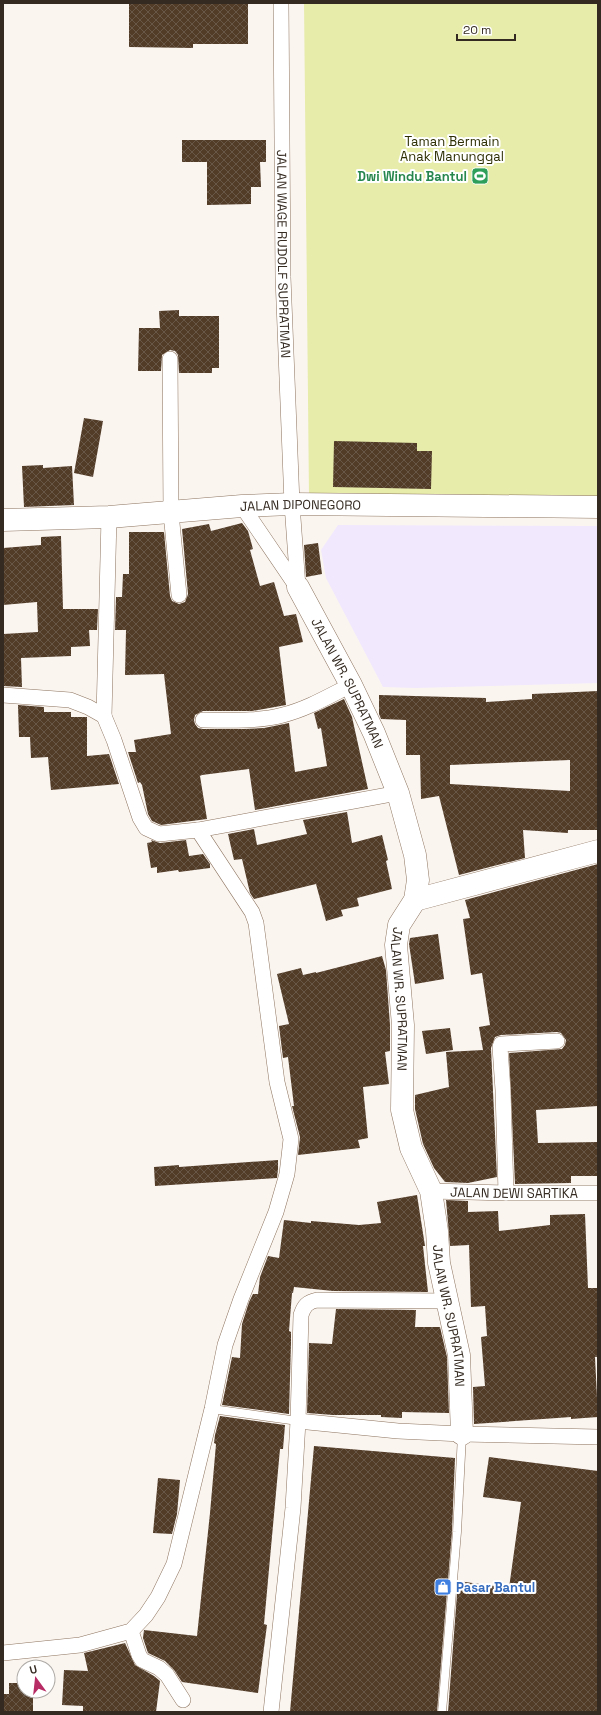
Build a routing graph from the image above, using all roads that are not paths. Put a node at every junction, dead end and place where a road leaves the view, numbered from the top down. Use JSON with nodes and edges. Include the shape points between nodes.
{"nodes":[{"id":1,"x":281,"y":3,"type":"edge"},
{"id":2,"x":170,"y":359,"type":"dead end"},
{"id":3,"x":292,"y":504,"type":"junction"},
{"id":4,"x":242,"y":506,"type":"junction"},
{"id":5,"x":598,"y":507,"type":"edge"},
{"id":6,"x":171,"y":512,"type":"junction"},
{"id":7,"x":109,"y":517,"type":"junction"},
{"id":8,"x":3,"y":520,"type":"edge"},
{"id":9,"x":298,"y":588,"type":"junction"},
{"id":10,"x":179,"y":595,"type":"dead end"},
{"id":11,"x":351,"y":685,"type":"junction"},
{"id":12,"x":3,"y":695,"type":"edge"},
{"id":13,"x":104,"y":716,"type":"junction"},
{"id":14,"x":203,"y":720,"type":"dead end"},
{"id":15,"x":398,"y":793,"type":"junction"},
{"id":16,"x":198,"y":830,"type":"junction"},
{"id":17,"x":598,"y":852,"type":"edge"},
{"id":18,"x":415,"y":900,"type":"junction"},
{"id":19,"x":557,"y":1041,"type":"dead end"},
{"id":20,"x":430,"y":1190,"type":"junction"},
{"id":21,"x":506,"y":1193,"type":"junction"},
{"id":22,"x":598,"y":1193,"type":"edge"},
{"id":23,"x":448,"y":1301,"type":"junction"},
{"id":24,"x":212,"y":1409,"type":"junction"},
{"id":25,"x":298,"y":1421,"type":"junction"},
{"id":26,"x":462,"y":1434,"type":"junction"},
{"id":27,"x":598,"y":1436,"type":"edge"},
{"id":28,"x":131,"y":1631,"type":"junction"},
{"id":29,"x":3,"y":1653,"type":"edge"},
{"id":30,"x":183,"y":1700,"type":"dead end"},
{"id":31,"x":271,"y":1712,"type":"edge"},
{"id":32,"x":442,"y":1712,"type":"edge"}],
"edges":[{"from":1,"to":3,"type":"street","name":"JALAN WAGE RUDOLF SUPRATMAN","via":[[283,277]]},
{"from":2,"to":6,"type":"street"},
{"from":3,"to":4,"type":"street","name":"JALAN DIPONEGORO"},
{"from":3,"to":5,"type":"street","name":"JALAN DIPONEGORO"},
{"from":3,"to":9,"type":"street","name":"JALAN WR. SUPRATMAN"},
{"from":4,"to":6,"type":"street","name":"JALAN DIPONEGORO"},
{"from":4,"to":9,"type":"street","name":"JALAN WR. SUPRATMAN"},
{"from":6,"to":7,"type":"street","name":"JALAN DIPONEGORO"},
{"from":6,"to":10,"type":"street"},
{"from":7,"to":8,"type":"street","name":"JALAN DIPONEGORO"},
{"from":7,"to":13,"type":"street"},
{"from":9,"to":11,"type":"street","name":"JALAN WR. SUPRATMAN"},
{"from":11,"to":14,"type":"street","via":[[300,710],[283,715]]},
{"from":11,"to":15,"type":"street","name":"JALAN WR. SUPRATMAN"},
{"from":12,"to":13,"type":"street","via":[[70,700]]},
{"from":13,"to":16,"type":"street","via":[[140,818],[146,828],[160,834]]},
{"from":15,"to":16,"type":"street"},
{"from":15,"to":18,"type":"street","name":"JALAN WR. SUPRATMAN","via":[[418,868]]},
{"from":16,"to":24,"type":"street","via":[[252,912],[256,923],[277,1082],[291,1139],[287,1174],[276,1212],[225,1345]]},
{"from":17,"to":18,"type":"street"},
{"from":18,"to":20,"type":"street","name":"JALAN WR. SUPRATMAN","via":[[399,925],[396,945],[403,1025],[402,1110],[411,1148]]},
{"from":19,"to":21,"type":"street","via":[[501,1044]]},
{"from":20,"to":21,"type":"street","name":"JALAN DEWI SARTIKA"},
{"from":20,"to":23,"type":"street","name":"JALAN WR. SUPRATMAN"},
{"from":21,"to":22,"type":"street","name":"JALAN DEWI SARTIKA"},
{"from":23,"to":25,"type":"street","via":[[317,1300],[307,1304],[301,1315]]},
{"from":23,"to":26,"type":"street","name":"JALAN WR. SUPRATMAN","via":[[459,1355]]},
{"from":24,"to":25,"type":"lane"},
{"from":24,"to":28,"type":"street","via":[[174,1564],[158,1597]]},
{"from":25,"to":26,"type":"street","via":[[398,1431]]},
{"from":25,"to":31,"type":"street","via":[[293,1508]]},
{"from":26,"to":27,"type":"street"},
{"from":26,"to":32,"type":"lane","via":[[457,1532]]},
{"from":28,"to":29,"type":"street","via":[[80,1645]]},
{"from":28,"to":30,"type":"street","via":[[142,1660],[167,1675]]}]}
